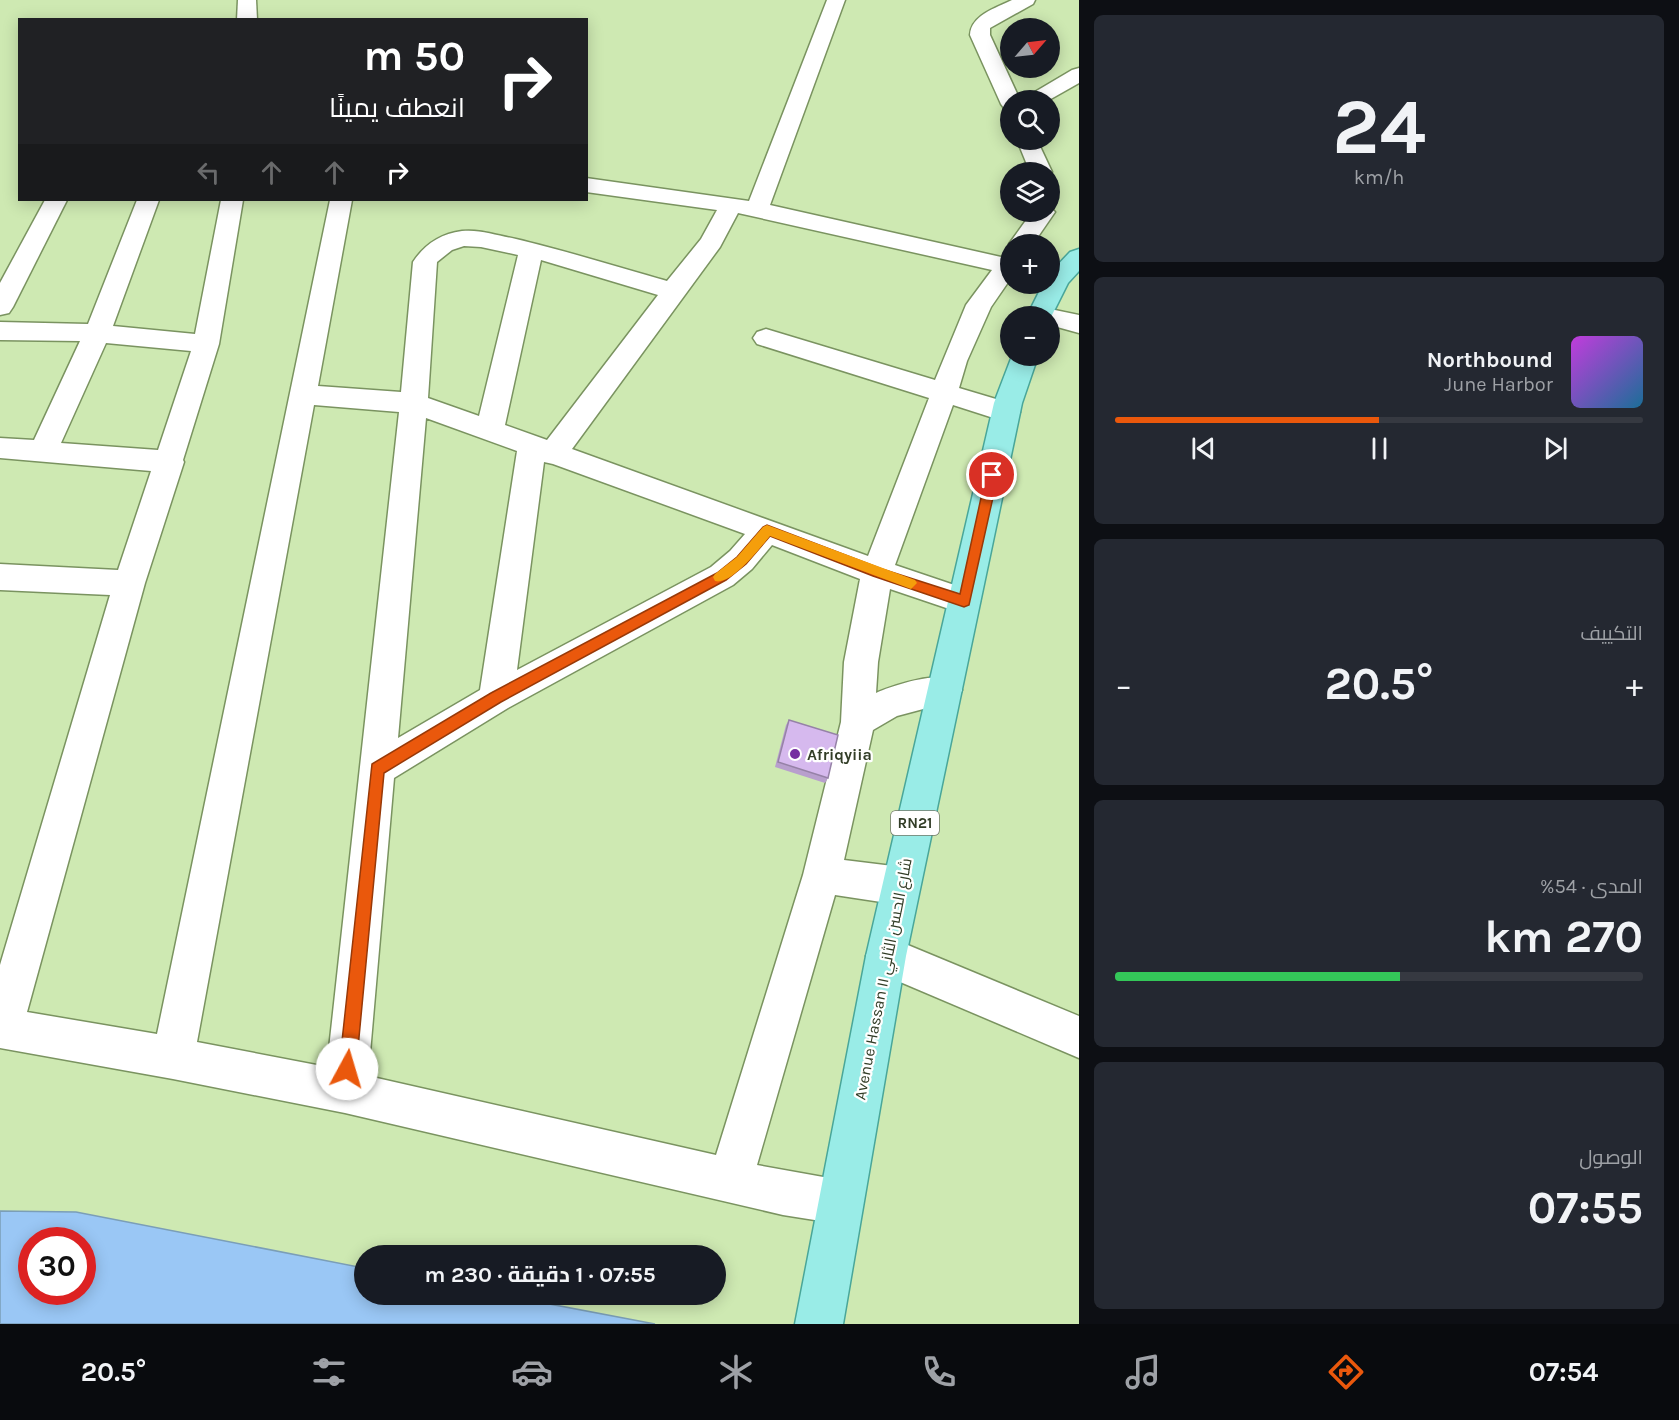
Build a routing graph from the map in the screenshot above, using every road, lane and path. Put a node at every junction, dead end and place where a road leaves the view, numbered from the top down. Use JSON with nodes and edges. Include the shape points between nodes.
{"nodes":[{"id":1,"x":247,"y":0,"type":"edge"},
{"id":2,"x":836,"y":0,"type":"edge"},
{"id":3,"x":1026,"y":0,"type":"edge"},
{"id":4,"x":247,"y":18,"type":"edge"},
{"id":5,"x":1079,"y":74,"type":"edge"},
{"id":6,"x":1005,"y":90,"type":"edge"},
{"id":7,"x":1052,"y":90,"type":"edge"},
{"id":8,"x":588,"y":185,"type":"edge"},
{"id":9,"x":55,"y":201,"type":"edge"},
{"id":10,"x":148,"y":201,"type":"edge"},
{"id":11,"x":232,"y":201,"type":"edge"},
{"id":12,"x":341,"y":201,"type":"edge"},
{"id":13,"x":731,"y":205,"type":"junction"},
{"id":14,"x":757,"y":209,"type":"junction"},
{"id":15,"x":531,"y":250,"type":"junction"},
{"id":16,"x":1000,"y":257,"type":"edge"},
{"id":17,"x":1079,"y":257,"type":"edge"},
{"id":18,"x":1060,"y":273,"type":"edge"},
{"id":19,"x":1000,"y":277,"type":"edge"},
{"id":20,"x":673,"y":291,"type":"junction"},
{"id":21,"x":0,"y":307,"type":"edge"},
{"id":22,"x":1060,"y":320,"type":"edge"},
{"id":23,"x":1079,"y":324,"type":"edge"},
{"id":24,"x":0,"y":331,"type":"edge"},
{"id":25,"x":97,"y":333,"type":"junction"},
{"id":26,"x":766,"y":338,"type":"dead end"},
{"id":27,"x":206,"y":344,"type":"junction"},
{"id":28,"x":1022,"y":366,"type":"edge"},
{"id":29,"x":944,"y":393,"type":"junction"},
{"id":30,"x":303,"y":395,"type":"junction"},
{"id":31,"x":414,"y":403,"type":"junction"},
{"id":32,"x":1006,"y":412,"type":"junction"},
{"id":33,"x":490,"y":430,"type":"junction"},
{"id":34,"x":0,"y":448,"type":"edge"},
{"id":35,"x":542,"y":449,"type":"junction"},
{"id":36,"x":43,"y":452,"type":"junction"},
{"id":37,"x":170,"y":462,"type":"junction"},
{"id":38,"x":767,"y":530,"type":"junction"},
{"id":39,"x":878,"y":572,"type":"junction"},
{"id":40,"x":0,"y":577,"type":"edge"},
{"id":41,"x":129,"y":583,"type":"junction"},
{"id":42,"x":964,"y":601,"type":"junction"},
{"id":43,"x":945,"y":690,"type":"junction"},
{"id":44,"x":496,"y":698,"type":"junction"},
{"id":45,"x":858,"y":722,"type":"junction"},
{"id":46,"x":377,"y":769,"type":"junction"},
{"id":47,"x":822,"y":875,"type":"junction"},
{"id":48,"x":901,"y":886,"type":"junction"},
{"id":49,"x":886,"y":956,"type":"junction"},
{"id":50,"x":1,"y":1028,"type":"edge"},
{"id":51,"x":1079,"y":1037,"type":"edge"},
{"id":52,"x":173,"y":1058,"type":"junction"},
{"id":53,"x":345,"y":1092,"type":"junction"},
{"id":54,"x":730,"y":1180,"type":"junction"},
{"id":55,"x":840,"y":1202,"type":"junction"},
{"id":56,"x":821,"y":1310,"type":"edge"}],
"edges":[{"from":1,"to":4,"type":"street"},
{"from":2,"to":14,"type":"street"},
{"from":3,"to":6,"type":"street","via":[[984,22],[980,28]]},
{"from":5,"to":7,"type":"street"},
{"from":8,"to":13,"type":"street"},
{"from":9,"to":21,"type":"street"},
{"from":10,"to":25,"type":"street"},
{"from":11,"to":27,"type":"street"},
{"from":12,"to":30,"type":"street"},
{"from":13,"to":14,"type":"street"},
{"from":13,"to":20,"type":"street","via":[[712,242]]},
{"from":14,"to":16,"type":"street"},
{"from":15,"to":20,"type":"street"},
{"from":15,"to":31,"type":"street","via":[[474,238],[457,239],[431,253],[425,262]]},
{"from":15,"to":33,"type":"street"},
{"from":17,"to":18,"type":"main road"},
{"from":19,"to":29,"type":"street","via":[[979,305]]},
{"from":20,"to":35,"type":"street","via":[[662,309]]},
{"from":22,"to":23,"type":"street"},
{"from":24,"to":25,"type":"street"},
{"from":25,"to":27,"type":"street"},
{"from":25,"to":36,"type":"street"},
{"from":26,"to":29,"type":"street"},
{"from":27,"to":37,"type":"street"},
{"from":28,"to":32,"type":"main road","name":"Avenue Hassan II شارع الحسن الثاني","number":"RN21"},
{"from":29,"to":32,"type":"street"},
{"from":29,"to":39,"type":"street"},
{"from":30,"to":31,"type":"street"},
{"from":30,"to":52,"type":"street"},
{"from":31,"to":33,"type":"street"},
{"from":31,"to":46,"type":"street"},
{"from":32,"to":42,"type":"main road","name":"Avenue Hassan II شارع الحسن الثاني","number":"RN21"},
{"from":33,"to":35,"type":"street"},
{"from":34,"to":36,"type":"street"},
{"from":35,"to":38,"type":"street"},
{"from":35,"to":44,"type":"street"},
{"from":36,"to":37,"type":"street"},
{"from":37,"to":41,"type":"street"},
{"from":38,"to":39,"type":"street"},
{"from":38,"to":44,"type":"street","via":[[722,576]]},
{"from":39,"to":42,"type":"street"},
{"from":39,"to":45,"type":"street","via":[[861,662]]},
{"from":40,"to":41,"type":"street"},
{"from":41,"to":50,"type":"street"},
{"from":42,"to":43,"type":"main road","name":"Avenue Hassan II شارع الحسن الثاني","number":"RN21"},
{"from":43,"to":45,"type":"street","via":[[892,702]]},
{"from":43,"to":48,"type":"main road","name":"Avenue Hassan II شارع الحسن الثاني","number":"RN21"},
{"from":44,"to":46,"type":"street"},
{"from":45,"to":47,"type":"street"},
{"from":46,"to":53,"type":"street"},
{"from":47,"to":48,"type":"street"},
{"from":47,"to":54,"type":"street"},
{"from":48,"to":49,"type":"main road","name":"Avenue Hassan II شارع الحسن الثاني","number":"RN21"},
{"from":49,"to":51,"type":"street"},
{"from":49,"to":55,"type":"main road","name":"Avenue Hassan II شارع الحسن الثاني","number":"RN21"},
{"from":50,"to":52,"type":"street"},
{"from":52,"to":53,"type":"street"},
{"from":53,"to":54,"type":"street"},
{"from":54,"to":55,"type":"street"},
{"from":55,"to":56,"type":"main road","name":"Avenue Hassan II شارع الحسن الثاني","number":"RN21"}]}
